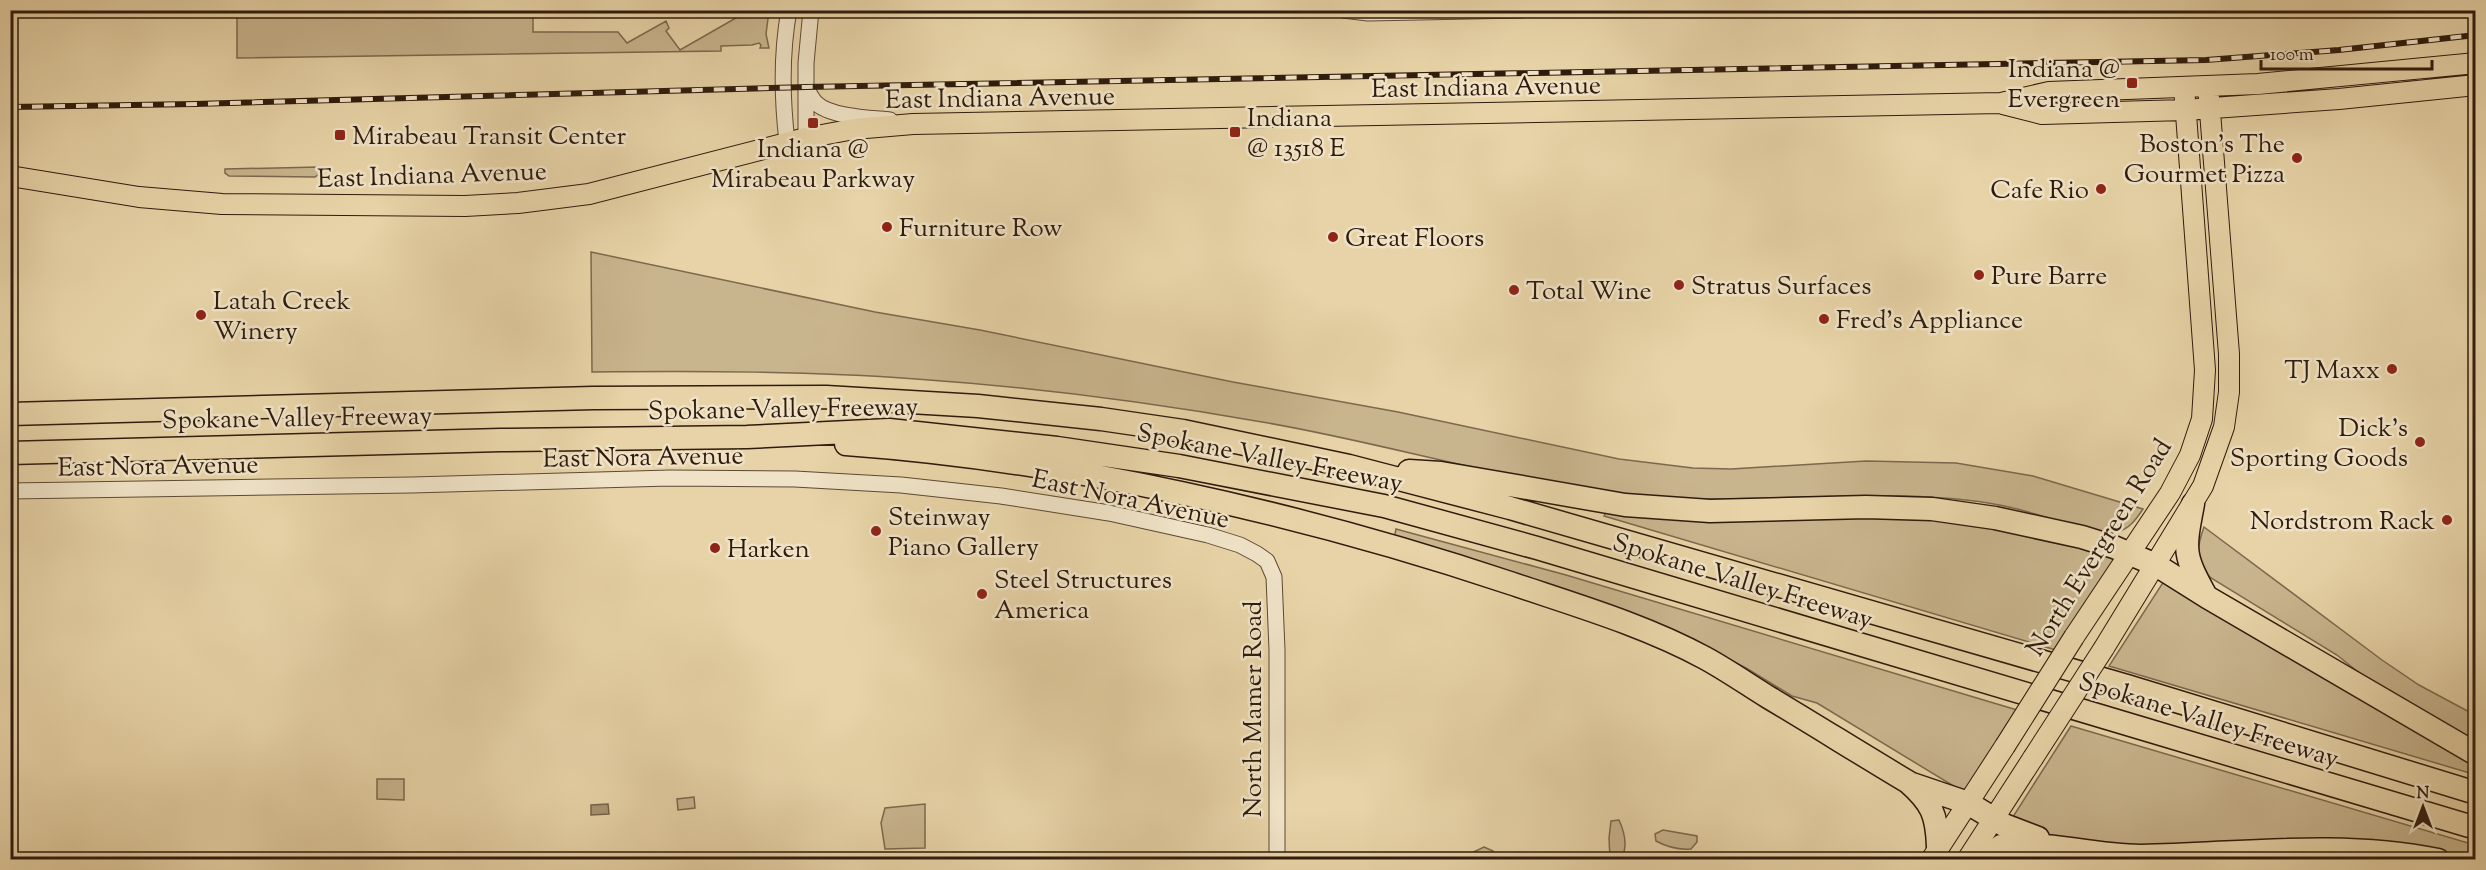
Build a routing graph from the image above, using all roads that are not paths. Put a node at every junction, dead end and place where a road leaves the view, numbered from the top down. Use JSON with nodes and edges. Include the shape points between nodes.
{"nodes":[{"id":1,"x":789,"y":10,"type":"edge"},
{"id":2,"x":811,"y":10,"type":"edge"},
{"id":3,"x":1343,"y":10,"type":"edge"},
{"id":4,"x":1521,"y":10,"type":"edge"},
{"id":5,"x":2475,"y":63,"type":"edge"},
{"id":6,"x":2475,"y":85,"type":"edge"},
{"id":7,"x":2208,"y":86,"type":"junction"},
{"id":8,"x":806,"y":87,"type":"junction"},
{"id":9,"x":2184,"y":87,"type":"junction"},
{"id":10,"x":2001,"y":103,"type":"junction"},
{"id":11,"x":2210,"y":109,"type":"junction"},
{"id":12,"x":2185,"y":110,"type":"junction"},
{"id":13,"x":914,"y":124,"type":"junction"},
{"id":14,"x":806,"y":138,"type":"junction"},
{"id":15,"x":787,"y":142,"type":"junction"},
{"id":16,"x":10,"y":176,"type":"edge"},
{"id":17,"x":10,"y":414,"type":"edge"},
{"id":18,"x":747,"y":437,"type":"junction"},
{"id":19,"x":10,"y":453,"type":"edge"},
{"id":20,"x":1349,"y":465,"type":"junction"},
{"id":21,"x":10,"y":491,"type":"edge"},
{"id":22,"x":2193,"y":504,"type":"junction"},
{"id":23,"x":2131,"y":553,"type":"junction"},
{"id":24,"x":1266,"y":561,"type":"joint"},
{"id":25,"x":2156,"y":565,"type":"junction"},
{"id":26,"x":2207,"y":597,"type":"junction"},
{"id":27,"x":2475,"y":754,"type":"edge"},
{"id":28,"x":1908,"y":782,"type":"junction"},
{"id":29,"x":2475,"y":793,"type":"edge"},
{"id":30,"x":1968,"y":802,"type":"junction"},
{"id":31,"x":1994,"y":818,"type":"junction"},
{"id":32,"x":2475,"y":828,"type":"edge"},
{"id":33,"x":2078,"y":852,"type":"junction"},
{"id":34,"x":1934,"y":853,"type":"edge"},
{"id":35,"x":1277,"y":860,"type":"edge"},
{"id":36,"x":1967,"y":860,"type":"edge"},
{"id":37,"x":1982,"y":860,"type":"edge"},
{"id":38,"x":2438,"y":860,"type":"edge"}],
"edges":[{"from":1,"to":15,"type":"street","via":[[783,56]]},
{"from":2,"to":8,"type":"street"},
{"from":3,"to":4,"type":"street"},
{"from":5,"to":7,"type":"main road","name":"East Indiana Avenue"},
{"from":6,"to":11,"type":"main road","name":"East Indiana Avenue"},
{"from":7,"to":9,"type":"main road","name":"East Indiana Avenue"},
{"from":7,"to":11,"type":"main road","name":"North Evergreen Road"},
{"from":8,"to":13,"type":"street","via":[[824,109]]},
{"from":8,"to":14,"type":"street"},
{"from":9,"to":10,"type":"main road","name":"East Indiana Avenue","via":[[2049,92]]},
{"from":9,"to":12,"type":"main road","name":"North Evergreen Road"},
{"from":10,"to":12,"type":"main road","name":"East Indiana Avenue","via":[[2042,114]]},
{"from":10,"to":13,"type":"main road","name":"East Indiana Avenue"},
{"from":11,"to":12,"type":"main road","name":"East Indiana Avenue"},
{"from":11,"to":22,"type":"main road","name":"North Evergreen Road","via":[[2229,392],[2219,446]]},
{"from":12,"to":23,"type":"main road","name":"North Evergreen Road","via":[[2205,370],[2202,420],[2180,474]]},
{"from":13,"to":14,"type":"main road","name":"East Indiana Avenue"},
{"from":14,"to":15,"type":"main road","name":"East Indiana Avenue"},
{"from":15,"to":16,"type":"main road","name":"East Indiana Avenue","via":[[589,194],[465,206],[222,204],[140,197]]},
{"from":17,"to":20,"type":"highway","name":"Spokane Valley Freeway","via":[[593,398],[826,397],[978,406],[1101,419]]},
{"from":18,"to":19,"type":"highway","name":"Spokane Valley Freeway"},
{"from":18,"to":28,"type":"highway","via":[[866,446],[1066,472],[1223,503],[1418,554],[1550,597],[1705,658]]},
{"from":18,"to":32,"type":"highway","name":"Spokane Valley Freeway","via":[[889,430],[946,435],[1179,466],[1384,506],[1548,551]]},
{"from":20,"to":23,"type":"highway","via":[[1441,473],[1625,506],[1710,511],[1932,509],[2082,537]]},
{"from":20,"to":29,"type":"highway","name":"Spokane Valley Freeway","via":[[2127,686]]},
{"from":21,"to":24,"type":"street","name":"East Nora Avenue","via":[[670,478],[829,480],[981,494],[1109,513],[1240,545]]},
{"from":22,"to":25,"type":"main road","name":"North Evergreen Road"},
{"from":22,"to":26,"type":"highway","via":[[2187,556]]},
{"from":23,"to":25,"type":"highway"},
{"from":23,"to":30,"type":"main road","name":"North Evergreen Road","bridge":true},
{"from":24,"to":35,"type":"street","name":"North Mamer Road","via":[[1276,591]]},
{"from":25,"to":26,"type":"highway"},
{"from":25,"to":31,"type":"main road","name":"North Evergreen Road","bridge":true},
{"from":26,"to":27,"type":"highway"},
{"from":28,"to":30,"type":"highway"},
{"from":28,"to":34,"type":"highway","via":[[1933,810]]},
{"from":30,"to":31,"type":"highway"},
{"from":30,"to":34,"type":"main road","name":"North Evergreen Road"},
{"from":31,"to":33,"type":"highway"},
{"from":31,"to":36,"type":"main road","name":"North Evergreen Road"},
{"from":33,"to":37,"type":"highway","via":[[2013,843],[2001,846]]},
{"from":33,"to":38,"type":"highway","via":[[2143,856],[2334,849]]}]}
